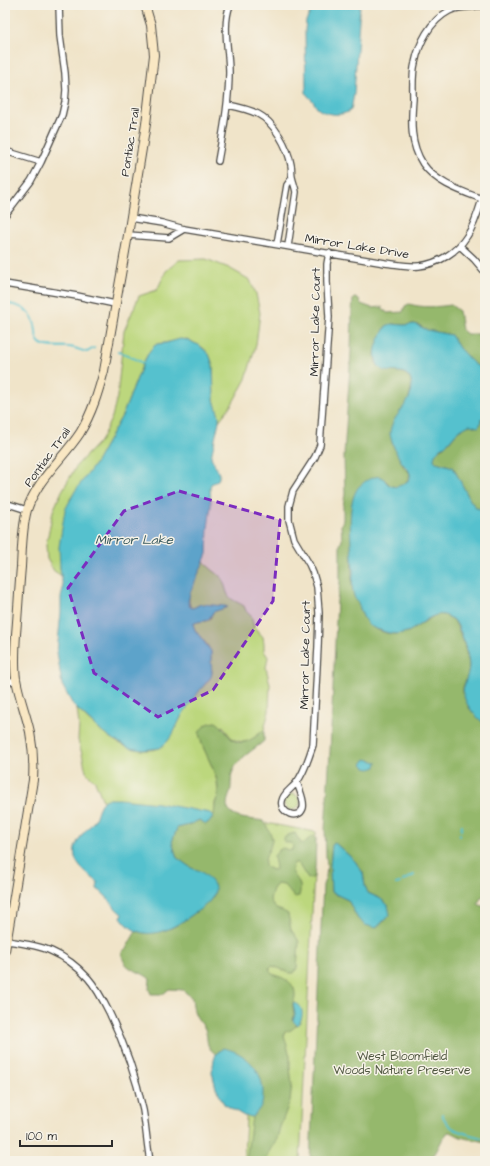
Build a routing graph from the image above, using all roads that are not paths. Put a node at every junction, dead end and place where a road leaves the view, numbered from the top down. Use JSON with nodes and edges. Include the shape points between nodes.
{"nodes":[{"id":1,"x":59,"y":5,"type":"edge"},
{"id":2,"x":145,"y":5,"type":"edge"},
{"id":3,"x":230,"y":5,"type":"edge"},
{"id":4,"x":485,"y":6,"type":"edge"},
{"id":5,"x":228,"y":105,"type":"junction"},
{"id":6,"x":5,"y":151,"type":"edge"},
{"id":7,"x":218,"y":161,"type":"dead end"},
{"id":8,"x":41,"y":162,"type":"junction"},
{"id":9,"x":292,"y":178,"type":"junction"},
{"id":10,"x":485,"y":190,"type":"edge"},
{"id":11,"x":482,"y":199,"type":"junction"},
{"id":12,"x":283,"y":204,"type":"junction"},
{"id":13,"x":294,"y":206,"type":"junction"},
{"id":14,"x":5,"y":215,"type":"edge"},
{"id":15,"x":131,"y":218,"type":"junction"},
{"id":16,"x":184,"y":229,"type":"junction"},
{"id":17,"x":128,"y":235,"type":"junction"},
{"id":18,"x":277,"y":244,"type":"junction"},
{"id":19,"x":288,"y":246,"type":"junction"},
{"id":20,"x":460,"y":246,"type":"junction"},
{"id":21,"x":329,"y":253,"type":"junction"},
{"id":22,"x":485,"y":272,"type":"edge"},
{"id":23,"x":5,"y":284,"type":"edge"},
{"id":24,"x":115,"y":304,"type":"junction"},
{"id":25,"x":5,"y":503,"type":"edge"},
{"id":26,"x":28,"y":510,"type":"junction"},
{"id":27,"x":16,"y":680,"type":"junction"},
{"id":28,"x":5,"y":683,"type":"edge"},
{"id":29,"x":297,"y":782,"type":"junction"},
{"id":30,"x":7,"y":941,"type":"junction"},
{"id":31,"x":5,"y":951,"type":"edge"},
{"id":32,"x":150,"y":1161,"type":"edge"}],
"edges":[{"from":1,"to":8,"type":"street","via":[[65,102],[62,115]]},
{"from":2,"to":15,"type":"main road","name":"Pontiac Trail","via":[[151,25],[154,55]]},
{"from":3,"to":5,"type":"street","via":[[226,25]]},
{"from":4,"to":11,"type":"street","via":[[449,11],[428,30],[414,64],[411,126],[415,148],[423,164],[433,175]]},
{"from":5,"to":7,"type":"street"},
{"from":5,"to":9,"type":"street","via":[[259,114],[272,126],[286,149]]},
{"from":6,"to":8,"type":"street"},
{"from":8,"to":14,"type":"street","via":[[31,181]]},
{"from":9,"to":12,"type":"street","via":[[287,185]]},
{"from":9,"to":13,"type":"street","via":[[296,192]]},
{"from":10,"to":11,"type":"street","name":"Mirror Lake Drive"},
{"from":11,"to":20,"type":"street","name":"Mirror Lake Drive","via":[[468,235]]},
{"from":12,"to":13,"type":"street"},
{"from":12,"to":18,"type":"street"},
{"from":13,"to":19,"type":"street"},
{"from":15,"to":16,"type":"street","name":"Mirror Lake Drive"},
{"from":15,"to":17,"type":"main road","name":"Pontiac Trail"},
{"from":16,"to":17,"type":"street","via":[[169,238]]},
{"from":16,"to":18,"type":"street","name":"Mirror Lake Drive"},
{"from":17,"to":24,"type":"main road","name":"Pontiac Trail"},
{"from":18,"to":19,"type":"street","name":"Mirror Lake Drive"},
{"from":19,"to":21,"type":"street","name":"Mirror Lake Drive"},
{"from":20,"to":21,"type":"street","name":"Mirror Lake Drive","via":[[434,262],[419,266]]},
{"from":20,"to":22,"type":"street"},
{"from":21,"to":29,"type":"street","name":"Mirror Lake Court","via":[[326,282],[329,317],[320,445],[298,481],[288,506],[294,540],[313,573],[319,613],[313,745]]},
{"from":23,"to":24,"type":"street"},
{"from":24,"to":26,"type":"main road","name":"Pontiac Trail","via":[[104,371],[88,418],[35,492]]},
{"from":25,"to":26,"type":"street"},
{"from":26,"to":27,"type":"main road","name":"Pontiac Trail","via":[[24,525],[18,606]]},
{"from":27,"to":28,"type":"street"},
{"from":27,"to":30,"type":"main road","name":"Pontiac Trail","via":[[30,731],[34,780]]},
{"from":29,"to":29,"type":"street","name":"Mirror Lake Court","via":[[282,800],[281,806],[290,815],[302,812],[304,807]]},
{"from":30,"to":31,"type":"main road","name":"Pontiac Trail"},
{"from":30,"to":32,"type":"street","via":[[39,947],[65,958],[83,973],[99,993],[117,1029],[133,1071],[143,1110]]}]}
